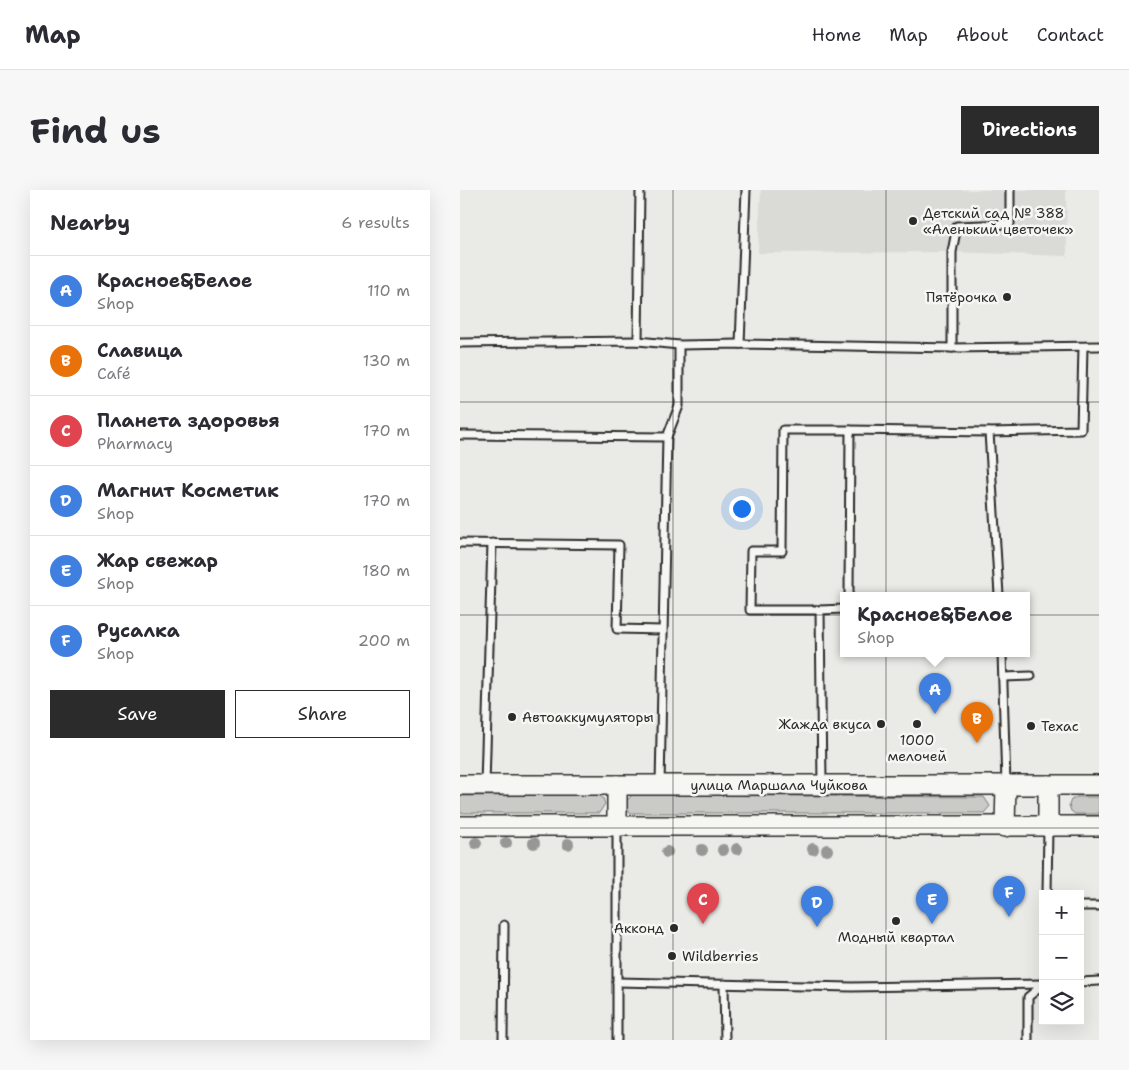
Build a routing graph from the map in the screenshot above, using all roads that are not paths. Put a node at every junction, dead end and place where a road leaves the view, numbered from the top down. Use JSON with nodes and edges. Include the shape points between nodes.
{"nodes":[{"id":1,"x":640,"y":190,"type":"edge"},
{"id":2,"x":746,"y":190,"type":"edge"},
{"id":3,"x":1010,"y":190,"type":"edge"},
{"id":4,"x":638,"y":341,"type":"junction"},
{"id":5,"x":460,"y":343,"type":"edge"},
{"id":6,"x":740,"y":344,"type":"junction"},
{"id":7,"x":678,"y":345,"type":"junction"},
{"id":8,"x":1083,"y":346,"type":"junction"},
{"id":9,"x":1099,"y":346,"type":"edge"},
{"id":10,"x":952,"y":348,"type":"junction"},
{"id":11,"x":850,"y":430,"type":"junction"},
{"id":12,"x":989,"y":432,"type":"junction"},
{"id":13,"x":460,"y":435,"type":"edge"},
{"id":14,"x":667,"y":437,"type":"junction"},
{"id":15,"x":460,"y":543,"type":"edge"},
{"id":16,"x":492,"y":543,"type":"junction"},
{"id":17,"x":849,"y":592,"type":"edge"},
{"id":18,"x":999,"y":592,"type":"edge"},
{"id":19,"x":840,"y":609,"type":"edge"},
{"id":20,"x":820,"y":610,"type":"junction"},
{"id":21,"x":662,"y":630,"type":"junction"},
{"id":22,"x":1002,"y":657,"type":"edge"},
{"id":23,"x":1031,"y":676,"type":"dead end"},
{"id":24,"x":1004,"y":678,"type":"junction"},
{"id":25,"x":822,"y":784,"type":"junction"},
{"id":26,"x":1006,"y":784,"type":"junction"},
{"id":27,"x":460,"y":785,"type":"edge"},
{"id":28,"x":618,"y":785,"type":"junction"},
{"id":29,"x":660,"y":785,"type":"junction"},
{"id":30,"x":1048,"y":785,"type":"junction"},
{"id":31,"x":1099,"y":785,"type":"edge"},
{"id":32,"x":485,"y":786,"type":"junction"},
{"id":33,"x":460,"y":826,"type":"edge"},
{"id":34,"x":617,"y":826,"type":"junction"},
{"id":35,"x":1099,"y":826,"type":"edge"},
{"id":36,"x":1005,"y":827,"type":"junction"},
{"id":37,"x":1048,"y":827,"type":"junction"},
{"id":38,"x":1047,"y":890,"type":"edge"},
{"id":39,"x":1084,"y":906,"type":"edge"},
{"id":40,"x":1099,"y":906,"type":"edge"},
{"id":41,"x":504,"y":925,"type":"dead end"},
{"id":42,"x":1099,"y":981,"type":"edge"},
{"id":43,"x":618,"y":982,"type":"junction"},
{"id":44,"x":1084,"y":982,"type":"edge"},
{"id":45,"x":724,"y":984,"type":"junction"},
{"id":46,"x":1039,"y":984,"type":"edge"},
{"id":47,"x":1039,"y":987,"type":"edge"},
{"id":48,"x":503,"y":1040,"type":"edge"},
{"id":49,"x":617,"y":1040,"type":"edge"},
{"id":50,"x":725,"y":1040,"type":"edge"},
{"id":51,"x":1028,"y":1040,"type":"edge"}],
"edges":[{"from":1,"to":4,"type":"lane"},
{"from":2,"to":6,"type":"lane"},
{"from":3,"to":10,"type":"lane","via":[[1010,224],[957,226],[952,252]]},
{"from":4,"to":5,"type":"lane"},
{"from":4,"to":7,"type":"lane"},
{"from":6,"to":7,"type":"lane"},
{"from":6,"to":10,"type":"lane"},
{"from":7,"to":14,"type":"lane","via":[[679,406]]},
{"from":8,"to":9,"type":"lane"},
{"from":8,"to":10,"type":"lane"},
{"from":8,"to":12,"type":"lane","via":[[1081,430]]},
{"from":11,"to":12,"type":"lane"},
{"from":11,"to":17,"type":"lane"},
{"from":11,"to":20,"type":"lane","via":[[783,430],[782,552],[750,551],[750,610]]},
{"from":12,"to":18,"type":"lane"},
{"from":13,"to":14,"type":"lane"},
{"from":14,"to":21,"type":"lane"},
{"from":15,"to":16,"type":"lane"},
{"from":16,"to":21,"type":"lane","via":[[619,545],[616,629]]},
{"from":16,"to":32,"type":"lane"},
{"from":19,"to":20,"type":"lane"},
{"from":20,"to":25,"type":"lane"},
{"from":21,"to":29,"type":"lane"},
{"from":22,"to":24,"type":"lane"},
{"from":23,"to":24,"type":"lane"},
{"from":24,"to":26,"type":"lane"},
{"from":25,"to":26,"type":"main road","name":"улица Маршала Чуйкова"},
{"from":25,"to":29,"type":"main road","name":"улица Маршала Чуйкова"},
{"from":26,"to":30,"type":"main road","name":"улица Маршала Чуйкова"},
{"from":26,"to":36,"type":"main road"},
{"from":27,"to":32,"type":"main road","name":"улица Маршала Чуйкова"},
{"from":28,"to":29,"type":"main road","name":"улица Маршала Чуйкова"},
{"from":28,"to":32,"type":"main road","name":"улица Маршала Чуйкова"},
{"from":28,"to":34,"type":"main road"},
{"from":30,"to":31,"type":"main road","name":"улица Маршала Чуйкова"},
{"from":30,"to":37,"type":"main road"},
{"from":33,"to":34,"type":"main road"},
{"from":34,"to":36,"type":"main road"},
{"from":34,"to":43,"type":"lane"},
{"from":35,"to":37,"type":"main road"},
{"from":36,"to":37,"type":"main road"},
{"from":37,"to":38,"type":"lane"},
{"from":39,"to":40,"type":"lane"},
{"from":41,"to":48,"type":"lane"},
{"from":42,"to":44,"type":"lane"},
{"from":43,"to":45,"type":"lane"},
{"from":43,"to":49,"type":"lane"},
{"from":45,"to":46,"type":"lane","via":[[852,987]]},
{"from":45,"to":50,"type":"lane"},
{"from":47,"to":51,"type":"lane","via":[[1028,997]]}]}
